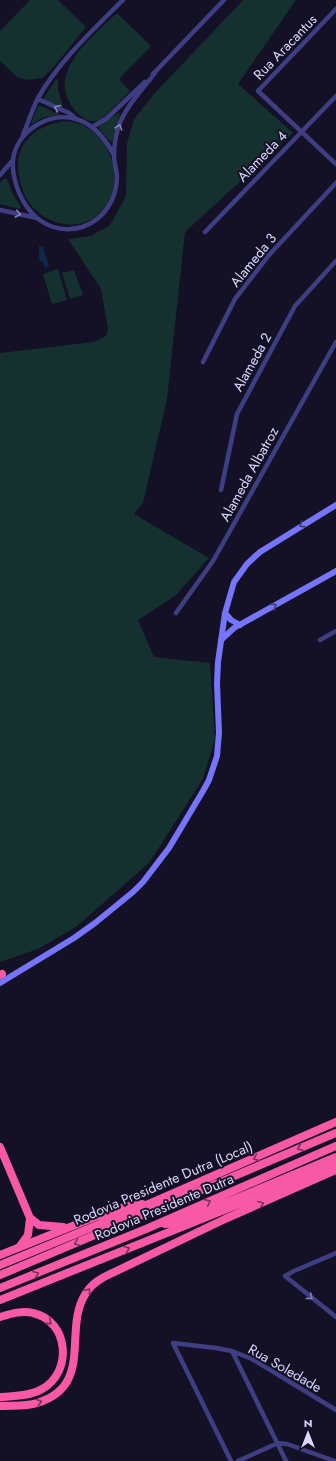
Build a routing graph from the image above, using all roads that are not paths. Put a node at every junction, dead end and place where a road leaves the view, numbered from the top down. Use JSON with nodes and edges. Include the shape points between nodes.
{"nodes":[{"id":1,"x":123,"y":0,"type":"edge"},
{"id":2,"x":224,"y":0,"type":"edge"},
{"id":3,"x":336,"y":9,"type":"edge"},
{"id":4,"x":155,"y":73,"type":"junction"},
{"id":5,"x":336,"y":96,"type":"edge"},
{"id":6,"x":38,"y":99,"type":"junction"},
{"id":7,"x":75,"y":118,"type":"junction"},
{"id":8,"x":92,"y":127,"type":"junction"},
{"id":9,"x":301,"y":131,"type":"junction"},
{"id":10,"x":21,"y":140,"type":"junction"},
{"id":11,"x":114,"y":155,"type":"junction"},
{"id":12,"x":13,"y":160,"type":"junction"},
{"id":13,"x":336,"y":164,"type":"edge"},
{"id":14,"x":0,"y":175,"type":"edge"},
{"id":15,"x":336,"y":183,"type":"edge"},
{"id":16,"x":0,"y":210,"type":"edge"},
{"id":17,"x":37,"y":218,"type":"junction"},
{"id":18,"x":205,"y":232,"type":"dead end"},
{"id":19,"x":336,"y":261,"type":"edge"},
{"id":20,"x":336,"y":342,"type":"edge"},
{"id":21,"x":203,"y":362,"type":"dead end"},
{"id":22,"x":221,"y":490,"type":"dead end"},
{"id":23,"x":336,"y":505,"type":"edge"},
{"id":24,"x":336,"y":571,"type":"edge"},
{"id":25,"x":176,"y":613,"type":"dead end"},
{"id":26,"x":225,"y":613,"type":"junction"},
{"id":27,"x":240,"y":625,"type":"junction"},
{"id":28,"x":336,"y":631,"type":"edge"},
{"id":29,"x":320,"y":640,"type":"dead end"},
{"id":30,"x":221,"y":641,"type":"junction"},
{"id":31,"x":25,"y":967,"type":"junction"},
{"id":32,"x":1,"y":975,"type":"edge"},
{"id":33,"x":0,"y":983,"type":"edge"},
{"id":34,"x":336,"y":1118,"type":"edge"},
{"id":35,"x":336,"y":1122,"type":"edge"},
{"id":36,"x":317,"y":1131,"type":"junction"},
{"id":37,"x":336,"y":1133,"type":"edge"},
{"id":38,"x":336,"y":1146,"type":"edge"},
{"id":39,"x":0,"y":1147,"type":"edge"},
{"id":40,"x":336,"y":1156,"type":"edge"},
{"id":41,"x":336,"y":1165,"type":"edge"},
{"id":42,"x":336,"y":1170,"type":"edge"},
{"id":43,"x":151,"y":1203,"type":"junction"},
{"id":44,"x":30,"y":1218,"type":"junction"},
{"id":45,"x":159,"y":1224,"type":"junction"},
{"id":46,"x":68,"y":1227,"type":"junction"},
{"id":47,"x":20,"y":1246,"type":"junction"},
{"id":48,"x":336,"y":1253,"type":"edge"},
{"id":49,"x":0,"y":1255,"type":"edge"},
{"id":50,"x":0,"y":1265,"type":"edge"},
{"id":51,"x":0,"y":1275,"type":"edge"},
{"id":52,"x":0,"y":1288,"type":"edge"},
{"id":53,"x":0,"y":1300,"type":"edge"},
{"id":54,"x":0,"y":1317,"type":"edge"},
{"id":55,"x":336,"y":1317,"type":"edge"},
{"id":56,"x":232,"y":1351,"type":"junction"},
{"id":57,"x":0,"y":1397,"type":"edge"},
{"id":58,"x":0,"y":1406,"type":"edge"},
{"id":59,"x":336,"y":1410,"type":"edge"},
{"id":60,"x":278,"y":1443,"type":"junction"},
{"id":61,"x":231,"y":1461,"type":"edge"},
{"id":62,"x":238,"y":1461,"type":"edge"},
{"id":63,"x":286,"y":1461,"type":"edge"},
{"id":64,"x":335,"y":1461,"type":"edge"}],
"edges":[{"from":1,"to":6,"type":"street","via":[[76,49],[48,82]]},
{"from":2,"to":4,"type":"street"},
{"from":3,"to":9,"type":"street","name":"Rua Aracantus","via":[[258,91]]},
{"from":4,"to":8,"type":"street","via":[[106,120]]},
{"from":11,"to":4,"type":"street","one_way":true,"via":[[116,139],[127,109]]},
{"from":5,"to":9,"type":"street","name":"Alameda 4"},
{"from":7,"to":6,"type":"street","one_way":true},
{"from":6,"to":10,"type":"street"},
{"from":7,"to":8,"type":"street"},
{"from":7,"to":10,"type":"street","via":[[45,120],[36,124]]},
{"from":8,"to":11,"type":"street"},
{"from":9,"to":13,"type":"street","name":"Rua Aracantus"},
{"from":9,"to":18,"type":"street","name":"Alameda 4"},
{"from":10,"to":12,"type":"street"},
{"from":11,"to":17,"type":"street","via":[[116,187],[111,203],[99,218],[87,225],[65,229],[44,223]]},
{"from":12,"to":14,"type":"street"},
{"from":12,"to":17,"type":"street","via":[[13,176],[18,192]]},
{"from":15,"to":21,"type":"street","name":"Alameda 3","via":[[269,255],[235,299]]},
{"from":16,"to":17,"type":"street","one_way":true},
{"from":19,"to":22,"type":"street","name":"Alameda 2","via":[[296,306],[237,414]]},
{"from":20,"to":25,"type":"street","name":"Alameda Albatroz","via":[[213,561]]},
{"from":23,"to":26,"type":"main road","one_way":true,"via":[[273,544],[248,564],[234,582]]},
{"from":27,"to":24,"type":"main road","one_way":true},
{"from":26,"to":27,"type":"main road"},
{"from":26,"to":30,"type":"main road"},
{"from":27,"to":30,"type":"main road"},
{"from":28,"to":29,"type":"street"},
{"from":30,"to":31,"type":"main road","via":[[217,683],[217,756],[209,780],[176,836],[153,871],[133,892],[74,938]]},
{"from":31,"to":32,"type":"main road"},
{"from":31,"to":33,"type":"main road"},
{"from":34,"to":36,"type":"highway"},
{"from":35,"to":36,"type":"highway","name":"Rodovia Presidente Dutra (Local)"},
{"from":36,"to":43,"type":"highway","name":"Rodovia Presidente Dutra (Local)","one_way":true},
{"from":37,"to":51,"type":"highway","name":"Rodovia Presidente Dutra","one_way":true},
{"from":45,"to":38,"type":"highway","name":"Rodovia Presidente Dutra","one_way":true},
{"from":39,"to":44,"type":"highway"},
{"from":40,"to":45,"type":"highway","via":[[180,1222]]},
{"from":53,"to":41,"type":"highway","name":"Rodovia Presidente Dutra","one_way":true},
{"from":58,"to":42,"type":"highway","one_way":true,"via":[[22,1406],[48,1399],[69,1377],[73,1366],[80,1304],[94,1283],[218,1222]]},
{"from":43,"to":46,"type":"highway","via":[[127,1206]]},
{"from":43,"to":50,"type":"highway","name":"Rodovia Presidente Dutra (Local)"},
{"from":44,"to":46,"type":"highway","via":[[44,1226]]},
{"from":44,"to":47,"type":"highway","via":[[28,1235]]},
{"from":52,"to":45,"type":"highway","name":"Rodovia Presidente Dutra","one_way":true},
{"from":46,"to":47,"type":"highway"},
{"from":47,"to":49,"type":"highway"},
{"from":48,"to":55,"type":"street","one_way":true,"via":[[285,1276]]},
{"from":54,"to":57,"type":"highway","one_way":true,"via":[[28,1312],[42,1316],[50,1321],[60,1335],[64,1356],[55,1378],[44,1388],[29,1394]]},
{"from":56,"to":59,"type":"street","name":"Rua Soledade","via":[[252,1359]]},
{"from":56,"to":60,"type":"street"},
{"from":56,"to":61,"type":"street","name":"Rua Soledade","via":[[204,1345],[173,1343]]},
{"from":60,"to":62,"type":"street"},
{"from":60,"to":63,"type":"street"},
{"from":60,"to":64,"type":"street"}]}
